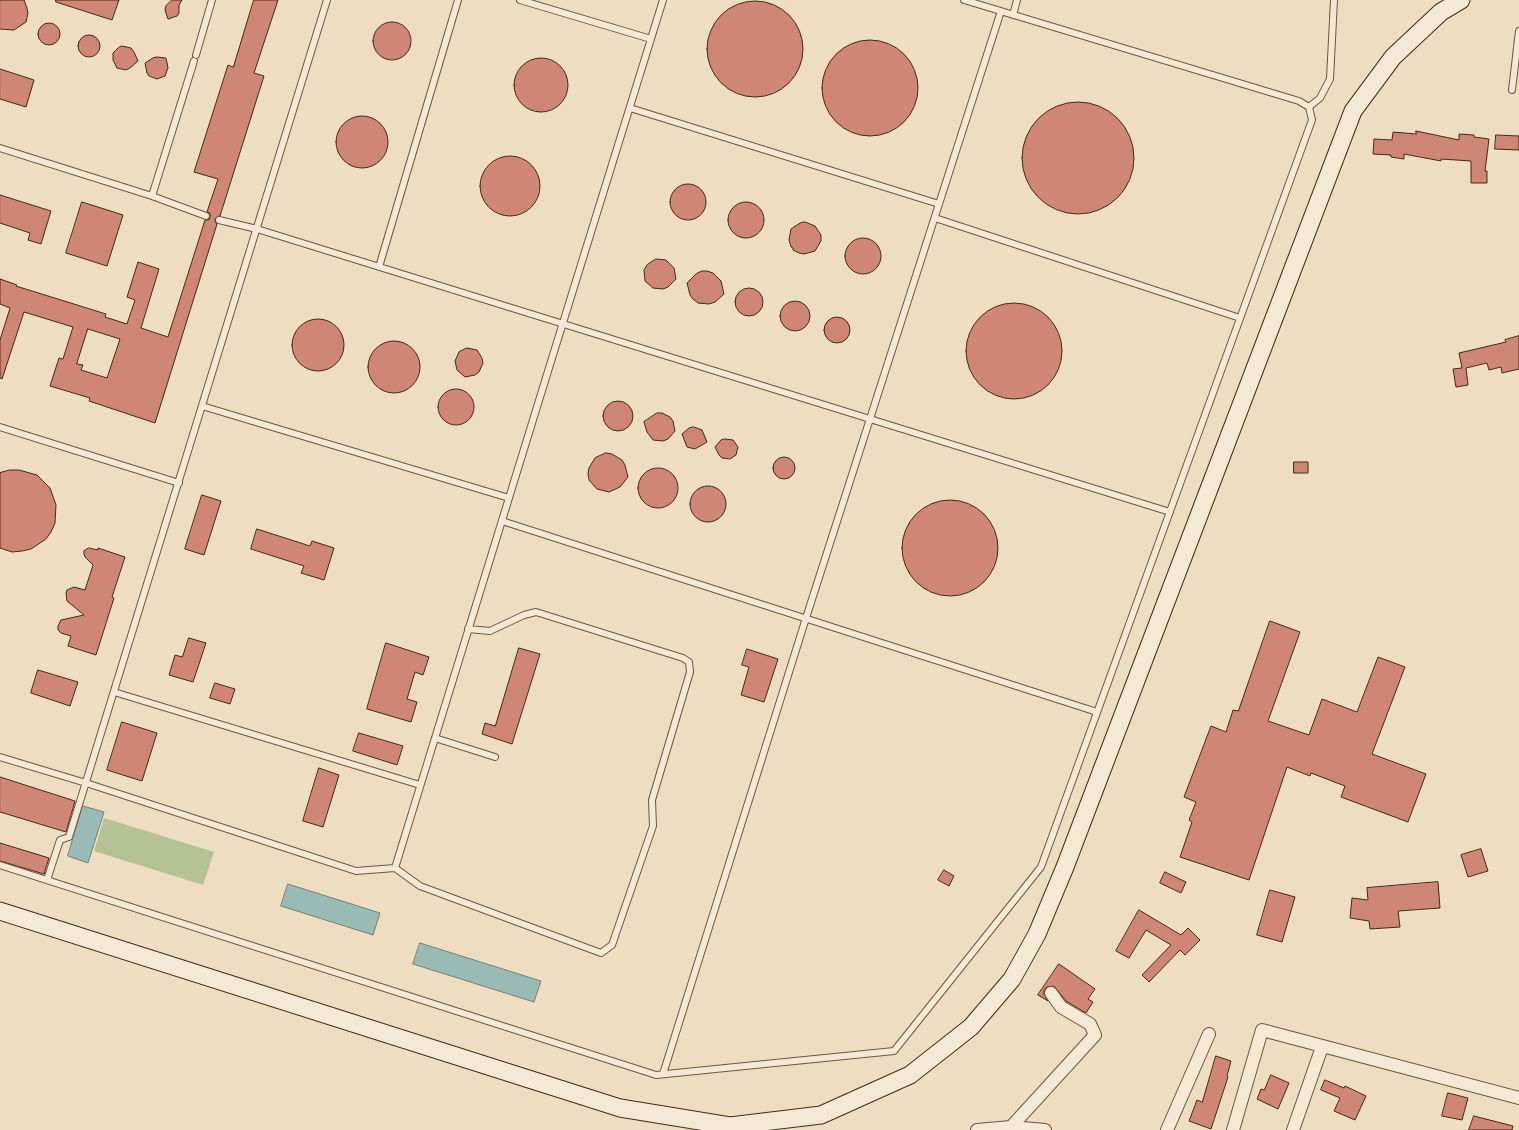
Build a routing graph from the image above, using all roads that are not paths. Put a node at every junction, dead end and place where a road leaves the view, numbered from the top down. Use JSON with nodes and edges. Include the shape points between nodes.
{"nodes":[{"id":1,"x":212,"y":0,"type":"edge"},
{"id":2,"x":328,"y":0,"type":"edge"},
{"id":3,"x":458,"y":0,"type":"edge"},
{"id":4,"x":520,"y":0,"type":"edge"},
{"id":5,"x":663,"y":0,"type":"edge"},
{"id":6,"x":964,"y":0,"type":"edge"},
{"id":7,"x":1017,"y":0,"type":"edge"},
{"id":8,"x":1334,"y":0,"type":"edge"},
{"id":9,"x":1461,"y":0,"type":"edge"},
{"id":10,"x":1001,"y":11,"type":"junction"},
{"id":11,"x":1013,"y":15,"type":"junction"},
{"id":12,"x":1519,"y":31,"type":"edge"},
{"id":13,"x":651,"y":39,"type":"junction"},
{"id":14,"x":1512,"y":90,"type":"dead end"},
{"id":15,"x":1309,"y":107,"type":"junction"},
{"id":16,"x":630,"y":108,"type":"junction"},
{"id":17,"x":0,"y":148,"type":"edge"},
{"id":18,"x":152,"y":196,"type":"junction"},
{"id":19,"x":939,"y":204,"type":"junction"},
{"id":20,"x":206,"y":216,"type":"dead end"},
{"id":21,"x":935,"y":218,"type":"junction"},
{"id":22,"x":218,"y":220,"type":"dead end"},
{"id":23,"x":257,"y":229,"type":"junction"},
{"id":24,"x":380,"y":267,"type":"junction"},
{"id":25,"x":1240,"y":318,"type":"junction"},
{"id":26,"x":563,"y":324,"type":"junction"},
{"id":27,"x":202,"y":406,"type":"junction"},
{"id":28,"x":870,"y":419,"type":"junction"},
{"id":29,"x":0,"y":427,"type":"edge"},
{"id":30,"x":178,"y":483,"type":"junction"},
{"id":31,"x":509,"y":498,"type":"junction"},
{"id":32,"x":1170,"y":512,"type":"junction"},
{"id":33,"x":502,"y":521,"type":"junction"},
{"id":34,"x":806,"y":618,"type":"junction"},
{"id":35,"x":468,"y":629,"type":"junction"},
{"id":36,"x":114,"y":692,"type":"junction"},
{"id":37,"x":1097,"y":712,"type":"junction"},
{"id":38,"x":435,"y":738,"type":"junction"},
{"id":39,"x":0,"y":757,"type":"edge"},
{"id":40,"x":495,"y":757,"type":"dead end"},
{"id":41,"x":86,"y":783,"type":"junction"},
{"id":42,"x":420,"y":784,"type":"junction"},
{"id":43,"x":0,"y":865,"type":"edge"},
{"id":44,"x":395,"y":868,"type":"junction"},
{"id":45,"x":48,"y":880,"type":"junction"},
{"id":46,"x":0,"y":911,"type":"edge"},
{"id":47,"x":1051,"y":993,"type":"dead end"},
{"id":48,"x":1209,"y":1034,"type":"dead end"},
{"id":49,"x":1322,"y":1047,"type":"junction"},
{"id":50,"x":663,"y":1074,"type":"junction"},
{"id":51,"x":1519,"y":1098,"type":"edge"},
{"id":52,"x":1011,"y":1127,"type":"junction"},
{"id":53,"x":977,"y":1130,"type":"edge"},
{"id":54,"x":1045,"y":1130,"type":"edge"},
{"id":55,"x":1167,"y":1130,"type":"edge"},
{"id":56,"x":1233,"y":1130,"type":"edge"},
{"id":57,"x":1292,"y":1130,"type":"edge"}],
"edges":[{"from":1,"to":18,"type":"lane"},
{"from":2,"to":23,"type":"lane"},
{"from":3,"to":24,"type":"lane"},
{"from":4,"to":13,"type":"lane"},
{"from":5,"to":13,"type":"lane"},
{"from":6,"to":10,"type":"lane"},
{"from":7,"to":11,"type":"lane"},
{"from":8,"to":15,"type":"lane","via":[[1330,79],[1320,98]]},
{"from":9,"to":46,"type":"street","via":[[1441,12],[1393,57],[1353,111],[1065,867],[1037,934],[1012,979],[971,1027],[910,1075],[821,1115],[730,1126],[620,1108]]},
{"from":10,"to":11,"type":"lane"},
{"from":10,"to":19,"type":"lane"},
{"from":11,"to":15,"type":"lane","via":[[1299,101]]},
{"from":12,"to":14,"type":"lane"},
{"from":13,"to":16,"type":"lane"},
{"from":15,"to":25,"type":"lane","via":[[1312,120]]},
{"from":16,"to":19,"type":"lane"},
{"from":16,"to":26,"type":"lane"},
{"from":17,"to":18,"type":"lane"},
{"from":18,"to":20,"type":"lane"},
{"from":19,"to":21,"type":"lane"},
{"from":21,"to":25,"type":"lane"},
{"from":21,"to":28,"type":"lane"},
{"from":22,"to":23,"type":"lane"},
{"from":23,"to":24,"type":"lane"},
{"from":23,"to":27,"type":"lane"},
{"from":24,"to":26,"type":"lane"},
{"from":25,"to":32,"type":"lane"},
{"from":26,"to":28,"type":"lane"},
{"from":26,"to":31,"type":"lane"},
{"from":27,"to":30,"type":"lane"},
{"from":27,"to":31,"type":"lane"},
{"from":28,"to":32,"type":"lane"},
{"from":28,"to":34,"type":"lane"},
{"from":29,"to":30,"type":"lane"},
{"from":30,"to":36,"type":"lane"},
{"from":31,"to":33,"type":"lane"},
{"from":32,"to":37,"type":"lane"},
{"from":33,"to":34,"type":"lane"},
{"from":33,"to":35,"type":"lane"},
{"from":34,"to":37,"type":"lane"},
{"from":34,"to":50,"type":"lane"},
{"from":35,"to":38,"type":"lane"},
{"from":35,"to":44,"type":"lane","via":[[490,631],[536,612],[690,662],[690,672],[652,800],[653,826],[612,945],[601,953],[420,886]]},
{"from":36,"to":41,"type":"lane"},
{"from":36,"to":42,"type":"lane"},
{"from":37,"to":50,"type":"lane","via":[[1041,867],[894,1051]]},
{"from":38,"to":40,"type":"lane"},
{"from":38,"to":42,"type":"lane"},
{"from":39,"to":41,"type":"lane"},
{"from":41,"to":44,"type":"lane","via":[[356,871]]},
{"from":41,"to":45,"type":"lane","via":[[69,837],[60,840]]},
{"from":42,"to":44,"type":"lane"},
{"from":43,"to":45,"type":"lane"},
{"from":45,"to":50,"type":"lane","via":[[656,1075]]},
{"from":47,"to":52,"type":"street","via":[[1061,1007],[1090,1024],[1095,1035]]},
{"from":48,"to":55,"type":"street"},
{"from":49,"to":51,"type":"street"},
{"from":49,"to":56,"type":"street","via":[[1262,1030]]},
{"from":49,"to":57,"type":"street"},
{"from":52,"to":53,"type":"street"},
{"from":52,"to":54,"type":"street"}]}
